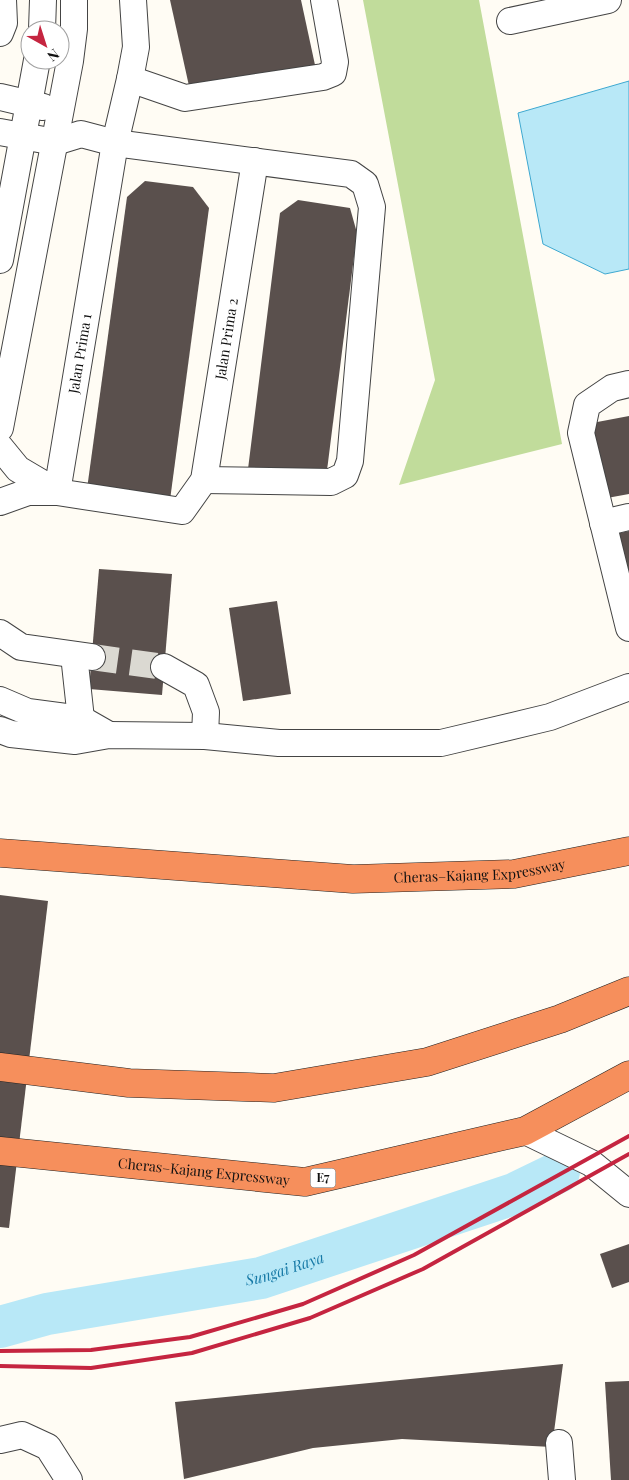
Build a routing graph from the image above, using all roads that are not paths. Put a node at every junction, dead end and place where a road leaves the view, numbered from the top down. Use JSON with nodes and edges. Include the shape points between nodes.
{"nodes":[{"id":1,"x":3,"y":0,"type":"edge"},
{"id":2,"x":43,"y":0,"type":"edge"},
{"id":3,"x":74,"y":0,"type":"edge"},
{"id":4,"x":133,"y":0,"type":"edge"},
{"id":5,"x":324,"y":0,"type":"edge"},
{"id":6,"x":608,"y":0,"type":"edge"},
{"id":7,"x":42,"y":20,"type":"edge"},
{"id":8,"x":510,"y":21,"type":"dead end"},
{"id":9,"x":0,"y":33,"type":"edge"},
{"id":10,"x":35,"y":70,"type":"edge"},
{"id":11,"x":130,"y":79,"type":"junction"},
{"id":12,"x":0,"y":97,"type":"edge"},
{"id":13,"x":28,"y":104,"type":"junction"},
{"id":14,"x":62,"y":111,"type":"junction"},
{"id":15,"x":11,"y":134,"type":"edge"},
{"id":16,"x":81,"y":134,"type":"junction"},
{"id":17,"x":55,"y":142,"type":"junction"},
{"id":18,"x":115,"y":143,"type":"junction"},
{"id":19,"x":255,"y":161,"type":"junction"},
{"id":20,"x":0,"y":260,"type":"edge"},
{"id":21,"x":629,"y":384,"type":"edge"},
{"id":22,"x":0,"y":428,"type":"edge"},
{"id":23,"x":0,"y":447,"type":"edge"},
{"id":24,"x":204,"y":480,"type":"junction"},
{"id":25,"x":57,"y":492,"type":"junction"},
{"id":26,"x":0,"y":502,"type":"edge"},
{"id":27,"x":629,"y":517,"type":"edge"},
{"id":28,"x":603,"y":523,"type":"junction"},
{"id":29,"x":629,"y":628,"type":"edge"},
{"id":30,"x":0,"y":633,"type":"edge"},
{"id":31,"x":164,"y":667,"type":"tunnel mouth"},
{"id":32,"x":629,"y":687,"type":"edge"},
{"id":33,"x":0,"y":700,"type":"edge"},
{"id":34,"x":81,"y":719,"type":"junction"},
{"id":35,"x":0,"y":730,"type":"edge"},
{"id":36,"x":109,"y":735,"type":"junction"},
{"id":37,"x":205,"y":736,"type":"junction"},
{"id":38,"x":629,"y":851,"type":"edge"},
{"id":39,"x":0,"y":853,"type":"edge"},
{"id":40,"x":629,"y":991,"type":"edge"},
{"id":41,"x":0,"y":1067,"type":"edge"},
{"id":42,"x":629,"y":1075,"type":"edge"},
{"id":43,"x":525,"y":1131,"type":"junction"},
{"id":44,"x":0,"y":1151,"type":"edge"},
{"id":45,"x":629,"y":1194,"type":"edge"},
{"id":46,"x":0,"y":1440,"type":"edge"},
{"id":47,"x":559,"y":1443,"type":"dead end"},
{"id":48,"x":69,"y":1480,"type":"edge"},
{"id":49,"x":562,"y":1480,"type":"edge"}],
"edges":[{"from":1,"to":9,"type":"street","via":[[4,23]]},
{"from":2,"to":7,"type":"street"},
{"from":3,"to":14,"type":"street","via":[[74,29]]},
{"from":4,"to":11,"type":"street","name":"Jalan Prima 1","via":[[136,47]]},
{"from":5,"to":11,"type":"street","via":[[336,62],[333,74],[185,98]]},
{"from":6,"to":8,"type":"street"},
{"from":10,"to":13,"type":"street"},
{"from":11,"to":18,"type":"street","name":"Jalan Prima 1"},
{"from":12,"to":13,"type":"street"},
{"from":13,"to":14,"type":"street"},
{"from":13,"to":15,"type":"street"},
{"from":14,"to":16,"type":"street"},
{"from":14,"to":17,"type":"street"},
{"from":15,"to":17,"type":"street"},
{"from":15,"to":20,"type":"street"},
{"from":16,"to":17,"type":"street"},
{"from":16,"to":18,"type":"street"},
{"from":17,"to":22,"type":"street"},
{"from":18,"to":19,"type":"street"},
{"from":18,"to":25,"type":"street","name":"Jalan Prima 1"},
{"from":19,"to":24,"type":"street","name":"Jalan Prima 2"},
{"from":19,"to":24,"type":"street","via":[[351,174],[366,184],[372,207],[350,461],[345,475],[331,482]]},
{"from":21,"to":28,"type":"street","via":[[612,388],[587,405],[581,433]]},
{"from":23,"to":25,"type":"street","via":[[18,469]]},
{"from":24,"to":25,"type":"street","name":"Jalan Prima 2","via":[[182,511]]},
{"from":25,"to":26,"type":"street","via":[[28,492]]},
{"from":27,"to":28,"type":"street"},
{"from":28,"to":29,"type":"street"},
{"from":30,"to":34,"type":"street","via":[[21,647],[83,656]]},
{"from":31,"to":37,"type":"street","via":[[196,685],[206,712]]},
{"from":32,"to":37,"type":"street","via":[[550,717],[441,742],[279,743]]},
{"from":33,"to":34,"type":"street","via":[[28,712]]},
{"from":34,"to":36,"type":"street"},
{"from":35,"to":36,"type":"street","via":[[75,741]]},
{"from":36,"to":37,"type":"street"},
{"from":38,"to":39,"type":"highway","name":"Cheras–Kajang Expressway","via":[[514,874],[353,879]]},
{"from":40,"to":41,"type":"highway","via":[[560,1019],[427,1062],[274,1088],[129,1083]]},
{"from":42,"to":43,"type":"highway","name":"Cheras–Kajang Expressway","number":"E7"},
{"from":43,"to":44,"type":"highway","name":"Cheras–Kajang Expressway","number":"E7","via":[[305,1182]]},
{"from":43,"to":45,"type":"street","via":[[591,1163]]},
{"from":46,"to":48,"type":"street","via":[[22,1435],[48,1448]]},
{"from":47,"to":49,"type":"street"}]}
